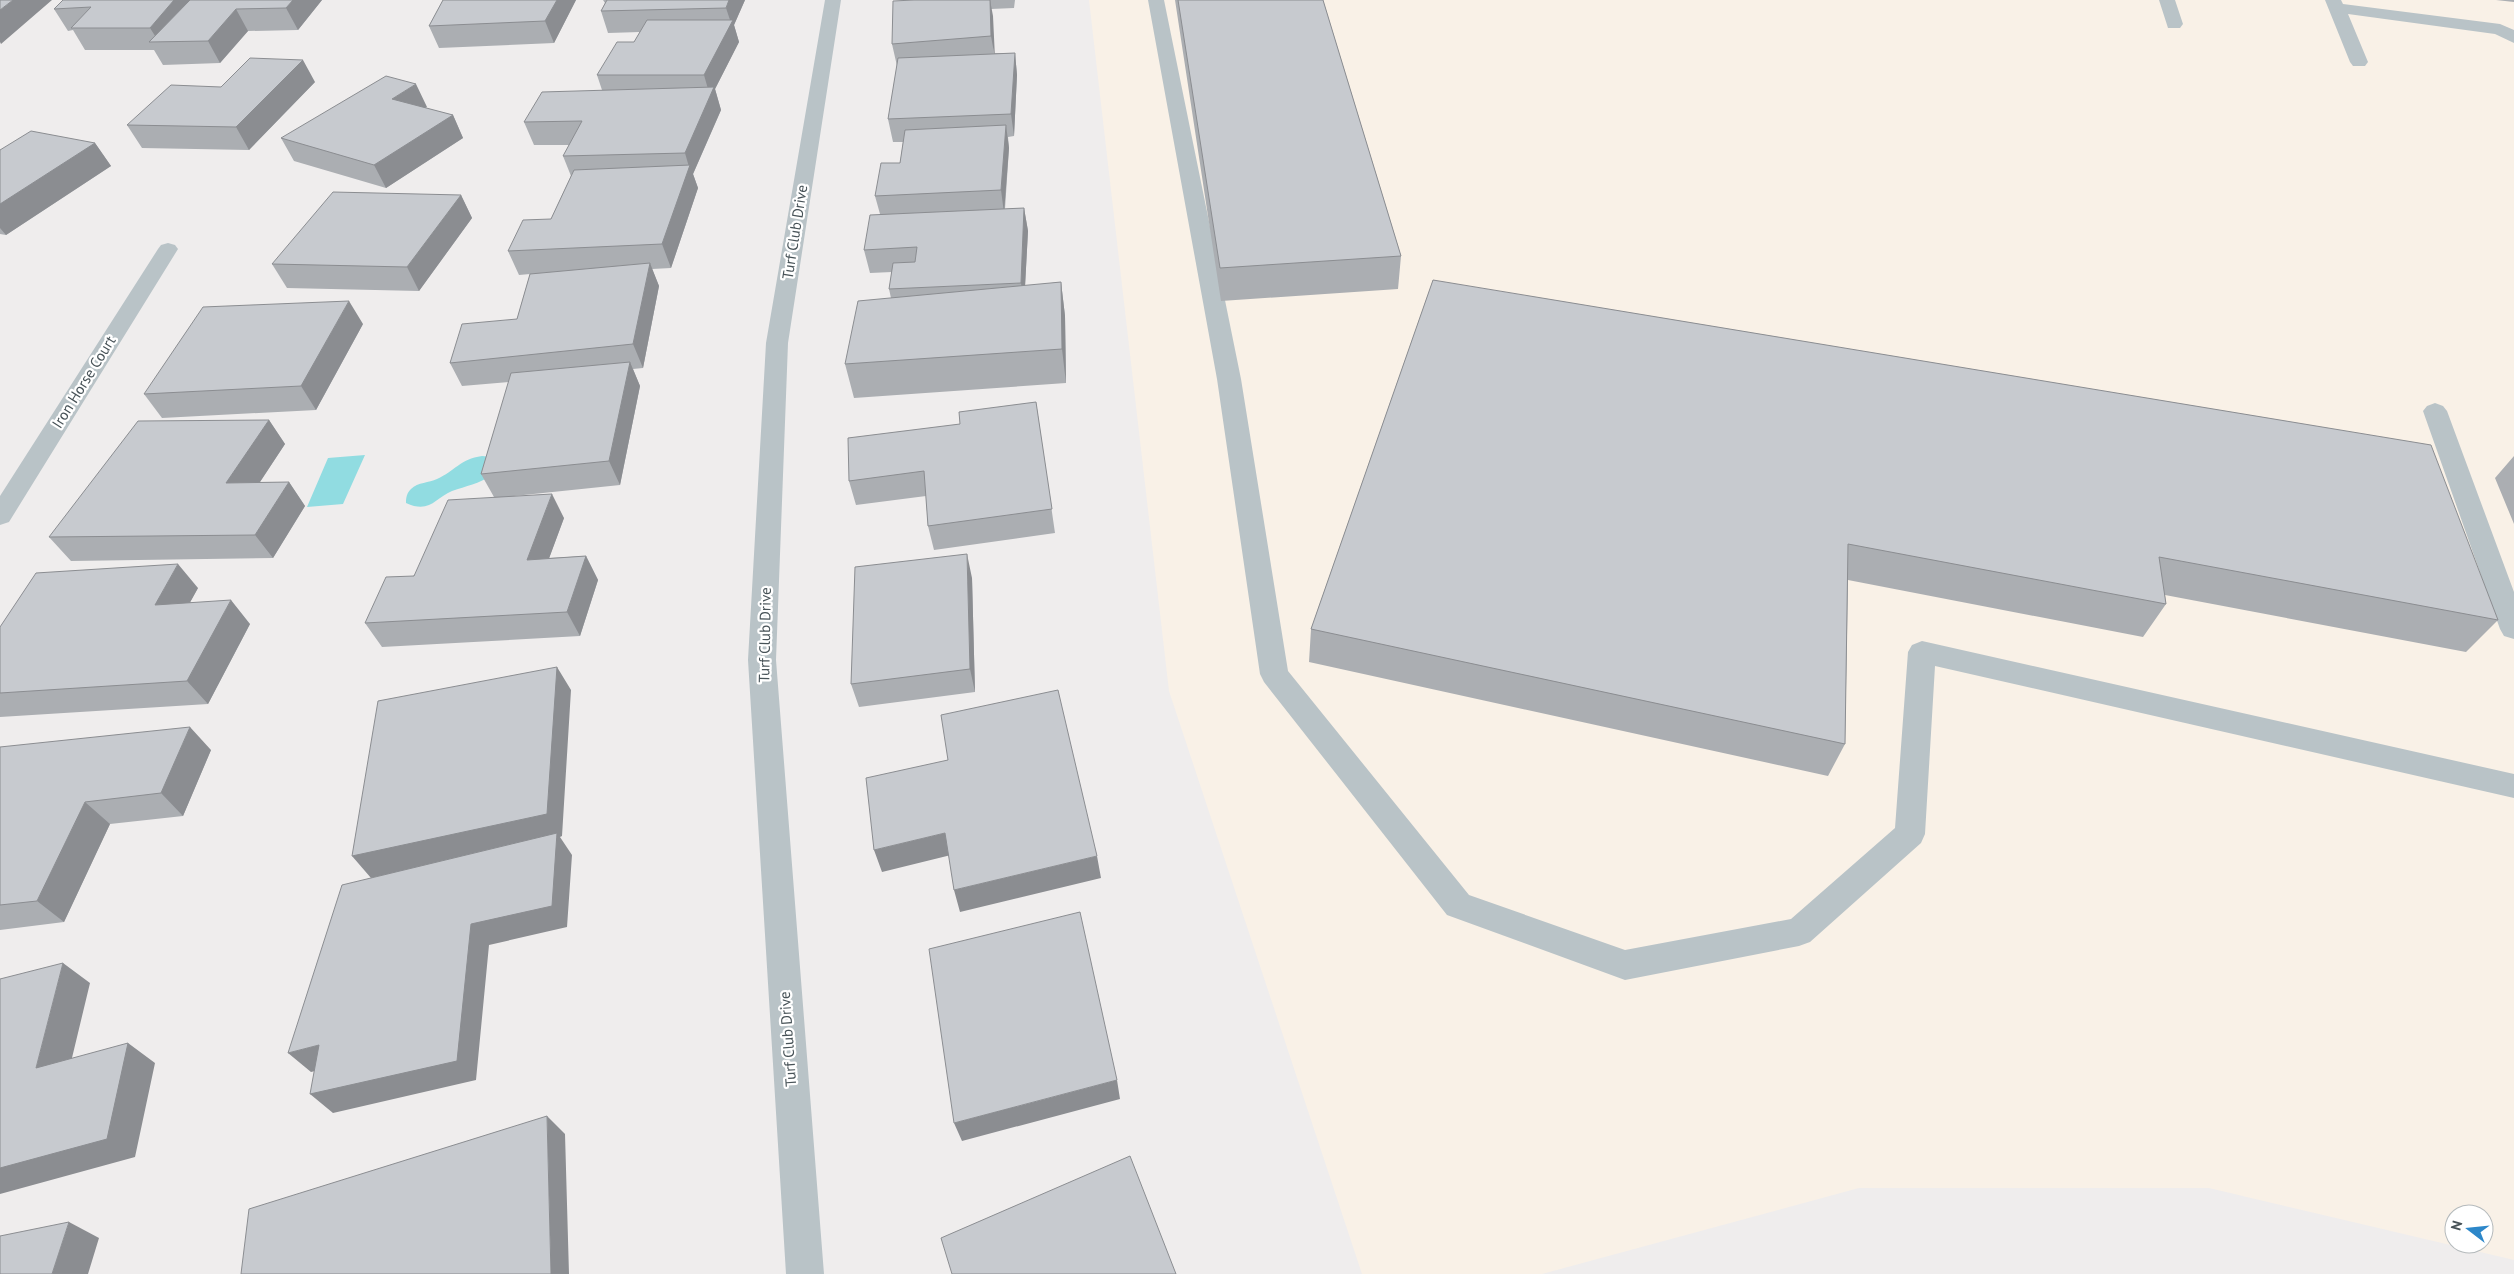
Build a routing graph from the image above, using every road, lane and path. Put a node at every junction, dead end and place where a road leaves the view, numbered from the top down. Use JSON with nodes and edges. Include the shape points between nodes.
{"nodes":[{"id":1,"x":833,"y":0,"type":"edge"},
{"id":2,"x":1156,"y":0,"type":"edge"},
{"id":3,"x":2167,"y":0,"type":"edge"},
{"id":4,"x":2335,"y":4,"type":"edge"},
{"id":5,"x":2174,"y":24,"type":"dead end"},
{"id":6,"x":2514,"y":38,"type":"edge"},
{"id":7,"x":2360,"y":62,"type":"dead end"},
{"id":8,"x":168,"y":249,"type":"dead end"},
{"id":9,"x":2435,"y":411,"type":"dead end"},
{"id":10,"x":0,"y":516,"type":"edge"},
{"id":11,"x":2514,"y":629,"type":"edge"},
{"id":12,"x":2514,"y":786,"type":"edge"},
{"id":13,"x":805,"y":1274,"type":"edge"}],
"edges":[{"from":1,"to":13,"type":"street","name":"Turf Club Drive","via":[[777,343],[762,660]]},
{"from":2,"to":12,"type":"street","via":[[1229,379],[1274,674],[1458,905],[1624,965],[1799,932],[1910,834],[1922,652]]},
{"from":3,"to":5,"type":"street"},
{"from":4,"to":6,"type":"street","via":[[2500,29]]},
{"from":4,"to":7,"type":"street"},
{"from":8,"to":10,"type":"street","name":"Iron Horse Court"},
{"from":9,"to":11,"type":"street"}]}
